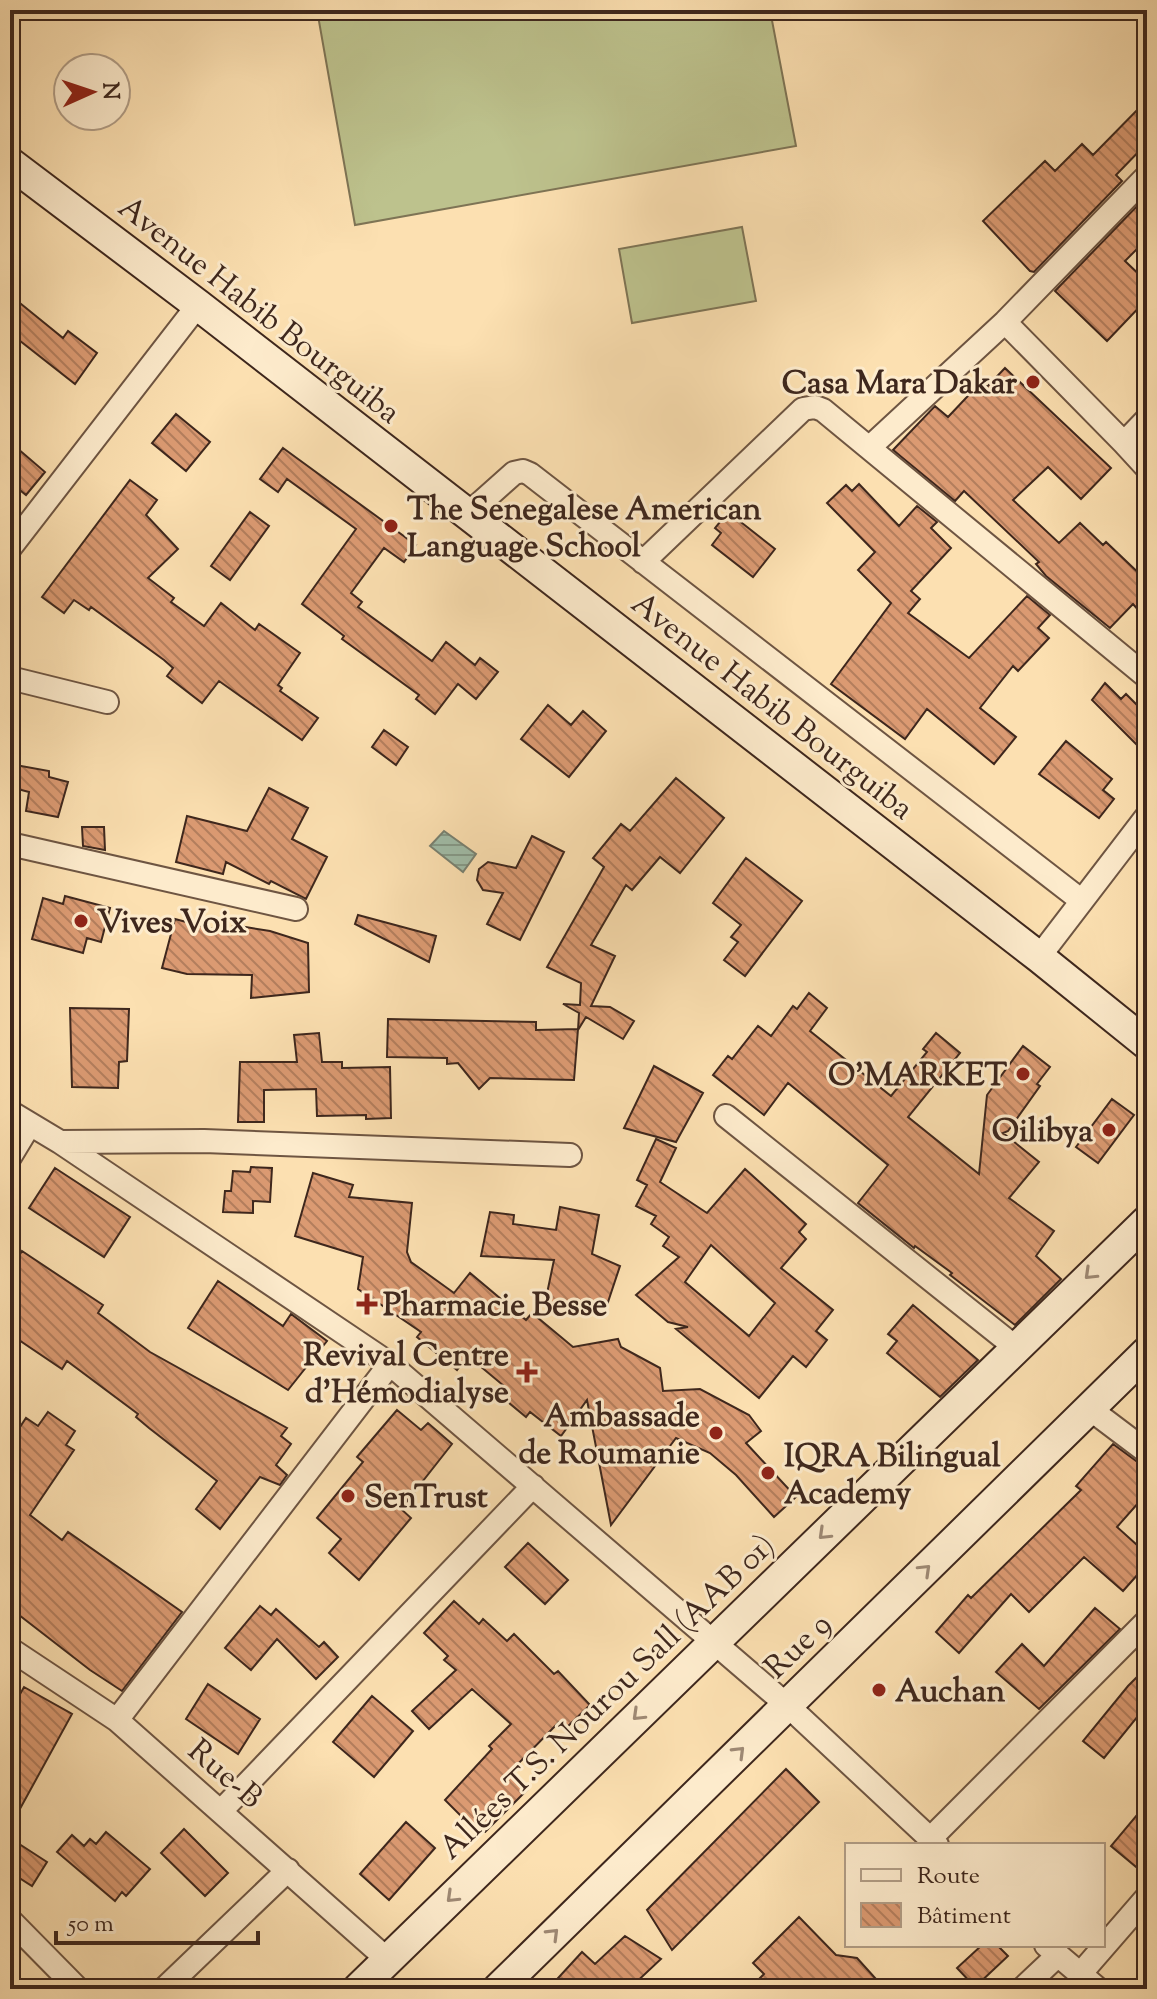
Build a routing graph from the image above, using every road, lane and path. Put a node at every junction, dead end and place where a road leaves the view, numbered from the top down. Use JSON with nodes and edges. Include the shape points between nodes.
{"nodes":[{"id":1,"x":10,"y":163,"type":"edge"},
{"id":2,"x":1147,"y":176,"type":"edge"},
{"id":3,"x":198,"y":305,"type":"junction"},
{"id":4,"x":1005,"y":322,"type":"junction"},
{"id":5,"x":1147,"y":419,"type":"edge"},
{"id":6,"x":1124,"y":443,"type":"junction"},
{"id":7,"x":870,"y":447,"type":"junction"},
{"id":8,"x":1147,"y":468,"type":"edge"},
{"id":9,"x":468,"y":514,"type":"junction"},
{"id":10,"x":10,"y":548,"type":"edge"},
{"id":11,"x":643,"y":562,"type":"junction"},
{"id":12,"x":1147,"y":677,"type":"edge"},
{"id":13,"x":10,"y":678,"type":"edge"},
{"id":14,"x":107,"y":702,"type":"dead end"},
{"id":15,"x":1147,"y":816,"type":"edge"},
{"id":16,"x":10,"y":844,"type":"edge"},
{"id":17,"x":1082,"y":901,"type":"junction"},
{"id":18,"x":296,"y":909,"type":"dead end"},
{"id":19,"x":1039,"y":957,"type":"junction"},
{"id":20,"x":1147,"y":1044,"type":"edge"},
{"id":21,"x":10,"y":1112,"type":"edge"},
{"id":22,"x":726,"y":1116,"type":"dead end"},
{"id":23,"x":30,"y":1124,"type":"junction"},
{"id":24,"x":60,"y":1142,"type":"junction"},
{"id":25,"x":570,"y":1155,"type":"dead end"},
{"id":26,"x":10,"y":1157,"type":"edge"},
{"id":27,"x":1147,"y":1221,"type":"edge"},
{"id":28,"x":1015,"y":1347,"type":"junction"},
{"id":29,"x":1147,"y":1352,"type":"edge"},
{"id":30,"x":390,"y":1364,"type":"junction"},
{"id":31,"x":1090,"y":1409,"type":"junction"},
{"id":32,"x":1147,"y":1452,"type":"edge"},
{"id":33,"x":533,"y":1486,"type":"junction"},
{"id":34,"x":1147,"y":1621,"type":"edge"},
{"id":35,"x":713,"y":1641,"type":"junction"},
{"id":36,"x":10,"y":1649,"type":"edge"},
{"id":37,"x":787,"y":1705,"type":"junction"},
{"id":38,"x":117,"y":1720,"type":"junction"},
{"id":39,"x":221,"y":1811,"type":"junction"},
{"id":40,"x":934,"y":1842,"type":"edge"},
{"id":41,"x":288,"y":1870,"type":"junction"},
{"id":42,"x":1147,"y":1897,"type":"edge"},
{"id":43,"x":10,"y":1920,"type":"edge"},
{"id":44,"x":1105,"y":1945,"type":"edge"},
{"id":45,"x":1104,"y":1947,"type":"edge"},
{"id":46,"x":1052,"y":1950,"type":"edge"},
{"id":47,"x":388,"y":1960,"type":"junction"},
{"id":48,"x":1081,"y":1973,"type":"junction"},
{"id":49,"x":78,"y":1989,"type":"edge"},
{"id":50,"x":164,"y":1989,"type":"edge"},
{"id":51,"x":358,"y":1989,"type":"edge"},
{"id":52,"x":498,"y":1989,"type":"edge"},
{"id":53,"x":1022,"y":1989,"type":"edge"},
{"id":54,"x":1098,"y":1989,"type":"edge"}],
"edges":[{"from":1,"to":3,"type":"street","name":"Avenue Habib Bourguiba"},
{"from":2,"to":4,"type":"street"},
{"from":3,"to":9,"type":"street","name":"Avenue Habib Bourguiba"},
{"from":3,"to":10,"type":"street"},
{"from":4,"to":6,"type":"street"},
{"from":4,"to":7,"type":"street"},
{"from":5,"to":6,"type":"street"},
{"from":6,"to":8,"type":"street"},
{"from":7,"to":11,"type":"street","via":[[823,410],[803,409]]},
{"from":7,"to":12,"type":"street"},
{"from":9,"to":11,"type":"street","via":[[503,481],[523,471]]},
{"from":9,"to":19,"type":"street","name":"Avenue Habib Bourguiba"},
{"from":11,"to":17,"type":"street"},
{"from":13,"to":14,"type":"street"},
{"from":15,"to":17,"type":"street"},
{"from":16,"to":18,"type":"street"},
{"from":17,"to":19,"type":"street"},
{"from":19,"to":20,"type":"street","name":"Avenue Habib Bourguiba"},
{"from":21,"to":23,"type":"street"},
{"from":22,"to":28,"type":"street"},
{"from":23,"to":24,"type":"street"},
{"from":23,"to":26,"type":"street"},
{"from":24,"to":25,"type":"street","via":[[204,1141]]},
{"from":24,"to":30,"type":"street"},
{"from":27,"to":28,"type":"street","name":"Allées T.S. Nourou Sall (AAB 01)","one_way":true},
{"from":28,"to":35,"type":"street","name":"Allées T.S. Nourou Sall (AAB 01)","one_way":true},
{"from":29,"to":31,"type":"street","name":"Rue 9"},
{"from":30,"to":33,"type":"street"},
{"from":30,"to":38,"type":"street"},
{"from":31,"to":32,"type":"street"},
{"from":37,"to":31,"type":"street","name":"Rue 9","one_way":true},
{"from":33,"to":35,"type":"street"},
{"from":33,"to":39,"type":"street"},
{"from":34,"to":40,"type":"street"},
{"from":35,"to":37,"type":"street"},
{"from":35,"to":47,"type":"street","name":"Allées T.S. Nourou Sall (AAB 01)","one_way":true},
{"from":36,"to":38,"type":"street","name":"Rue-B"},
{"from":37,"to":40,"type":"street"},
{"from":52,"to":37,"type":"street","name":"Rue 9","one_way":true},
{"from":38,"to":39,"type":"street","name":"Rue-B"},
{"from":39,"to":41,"type":"street","name":"Rue-B"},
{"from":41,"to":47,"type":"street","name":"Rue-B"},
{"from":41,"to":50,"type":"street"},
{"from":42,"to":44,"type":"street"},
{"from":43,"to":49,"type":"street"},
{"from":45,"to":48,"type":"street"},
{"from":46,"to":48,"type":"street"},
{"from":46,"to":53,"type":"street"},
{"from":47,"to":51,"type":"street","name":"Allées T.S. Nourou Sall (AAB 01)"},
{"from":48,"to":54,"type":"street"}]}
